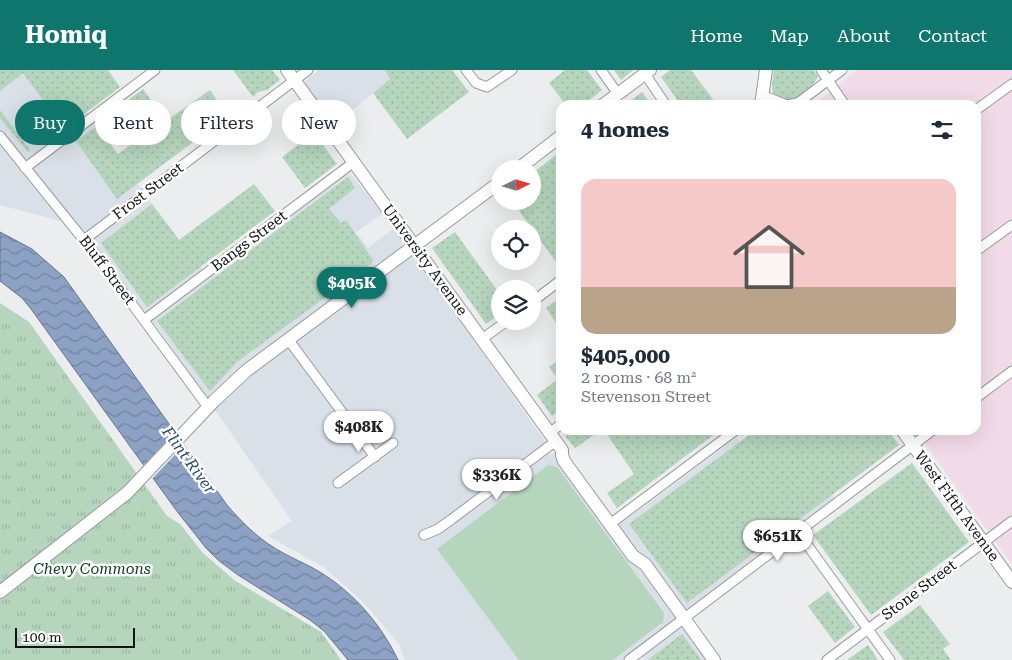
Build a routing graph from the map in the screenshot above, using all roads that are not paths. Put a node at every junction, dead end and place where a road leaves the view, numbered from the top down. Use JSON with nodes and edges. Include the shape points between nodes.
{"nodes":[{"id":1,"x":155,"y":70,"type":"edge"},
{"id":2,"x":308,"y":70,"type":"edge"},
{"id":3,"x":466,"y":70,"type":"edge"},
{"id":4,"x":512,"y":70,"type":"edge"},
{"id":5,"x":601,"y":70,"type":"edge"},
{"id":6,"x":766,"y":70,"type":"edge"},
{"id":7,"x":821,"y":70,"type":"edge"},
{"id":8,"x":842,"y":70,"type":"edge"},
{"id":9,"x":647,"y":72,"type":"edge"},
{"id":10,"x":290,"y":75,"type":"edge"},
{"id":11,"x":828,"y":80,"type":"junction"},
{"id":12,"x":1012,"y":84,"type":"edge"},
{"id":13,"x":618,"y":94,"type":"junction"},
{"id":14,"x":610,"y":100,"type":"edge"},
{"id":15,"x":663,"y":100,"type":"edge"},
{"id":16,"x":762,"y":100,"type":"edge"},
{"id":17,"x":801,"y":100,"type":"edge"},
{"id":18,"x":842,"y":100,"type":"edge"},
{"id":19,"x":981,"y":106,"type":"edge"},
{"id":20,"x":0,"y":136,"type":"edge"},
{"id":21,"x":556,"y":140,"type":"edge"},
{"id":22,"x":530,"y":160,"type":"edge"},
{"id":23,"x":354,"y":162,"type":"junction"},
{"id":24,"x":25,"y":168,"type":"junction"},
{"id":25,"x":491,"y":189,"type":"edge"},
{"id":26,"x":1012,"y":225,"type":"edge"},
{"id":27,"x":84,"y":240,"type":"junction"},
{"id":28,"x":414,"y":245,"type":"junction"},
{"id":29,"x":981,"y":247,"type":"edge"},
{"id":30,"x":556,"y":284,"type":"edge"},
{"id":31,"x":541,"y":295,"type":"edge"},
{"id":32,"x":144,"y":320,"type":"junction"},
{"id":33,"x":494,"y":330,"type":"edge"},
{"id":34,"x":482,"y":339,"type":"junction"},
{"id":35,"x":288,"y":340,"type":"junction"},
{"id":36,"x":1012,"y":371,"type":"edge"},
{"id":37,"x":981,"y":394,"type":"edge"},
{"id":38,"x":208,"y":408,"type":"junction"},
{"id":39,"x":558,"y":435,"type":"edge"},
{"id":40,"x":729,"y":435,"type":"edge"},
{"id":41,"x":906,"y":435,"type":"edge"},
{"id":42,"x":926,"y":435,"type":"edge"},
{"id":43,"x":556,"y":441,"type":"junction"},
{"id":44,"x":393,"y":443,"type":"dead end"},
{"id":45,"x":913,"y":445,"type":"junction"},
{"id":46,"x":374,"y":457,"type":"junction"},
{"id":47,"x":338,"y":483,"type":"dead end"},
{"id":48,"x":1012,"y":521,"type":"edge"},
{"id":49,"x":614,"y":522,"type":"junction"},
{"id":50,"x":798,"y":532,"type":"junction"},
{"id":51,"x":424,"y":535,"type":"dead end"},
{"id":52,"x":983,"y":543,"type":"junction"},
{"id":53,"x":1012,"y":582,"type":"edge"},
{"id":54,"x":0,"y":592,"type":"edge"},
{"id":55,"x":684,"y":618,"type":"junction"},
{"id":56,"x":868,"y":629,"type":"junction"},
{"id":57,"x":628,"y":660,"type":"edge"},
{"id":58,"x":714,"y":660,"type":"edge"},
{"id":59,"x":827,"y":660,"type":"edge"},
{"id":60,"x":890,"y":660,"type":"edge"}],
"edges":[{"from":1,"to":24,"type":"street"},
{"from":2,"to":10,"type":"street","name":"Frost Street"},
{"from":3,"to":4,"type":"street","via":[[476,83],[484,86],[490,86]]},
{"from":5,"to":13,"type":"street"},
{"from":6,"to":16,"type":"street"},
{"from":7,"to":11,"type":"street"},
{"from":8,"to":11,"type":"street"},
{"from":9,"to":13,"type":"street"},
{"from":9,"to":15,"type":"street"},
{"from":10,"to":23,"type":"street","name":"University Avenue"},
{"from":10,"to":27,"type":"street","name":"Frost Street"},
{"from":11,"to":17,"type":"street"},
{"from":11,"to":18,"type":"street"},
{"from":12,"to":19,"type":"street"},
{"from":13,"to":14,"type":"street"},
{"from":20,"to":24,"type":"street","name":"Bluff Street"},
{"from":21,"to":22,"type":"street"},
{"from":23,"to":28,"type":"street","name":"University Avenue"},
{"from":23,"to":32,"type":"street","name":"Bangs Street"},
{"from":24,"to":27,"type":"street","name":"Bluff Street"},
{"from":25,"to":28,"type":"street"},
{"from":26,"to":29,"type":"street"},
{"from":27,"to":32,"type":"street","name":"Bluff Street"},
{"from":28,"to":34,"type":"street","name":"University Avenue"},
{"from":28,"to":35,"type":"street"},
{"from":30,"to":31,"type":"street"},
{"from":32,"to":38,"type":"street","name":"Bluff Street"},
{"from":33,"to":34,"type":"street"},
{"from":34,"to":43,"type":"street","name":"University Avenue"},
{"from":35,"to":38,"type":"street","via":[[237,379]]},
{"from":35,"to":46,"type":"street"},
{"from":36,"to":37,"type":"street"},
{"from":38,"to":54,"type":"street","via":[[115,504]]},
{"from":39,"to":43,"type":"street"},
{"from":40,"to":49,"type":"street"},
{"from":41,"to":45,"type":"street","name":"West Fifth Avenue"},
{"from":42,"to":45,"type":"street"},
{"from":43,"to":49,"type":"street","name":"University Avenue","via":[[563,459]]},
{"from":43,"to":51,"type":"street","via":[[452,519]]},
{"from":44,"to":46,"type":"street"},
{"from":45,"to":50,"type":"street"},
{"from":45,"to":52,"type":"street","name":"West Fifth Avenue"},
{"from":46,"to":47,"type":"street"},
{"from":48,"to":52,"type":"street","name":"Stone Street"},
{"from":49,"to":55,"type":"street","name":"University Avenue","via":[[635,558],[644,564]]},
{"from":50,"to":55,"type":"street"},
{"from":50,"to":56,"type":"street"},
{"from":52,"to":53,"type":"street","name":"West Fifth Avenue"},
{"from":52,"to":56,"type":"street","name":"Stone Street"},
{"from":55,"to":57,"type":"street"},
{"from":55,"to":58,"type":"street","name":"University Avenue"},
{"from":56,"to":59,"type":"street","name":"Stone Street"},
{"from":56,"to":60,"type":"street"}]}
